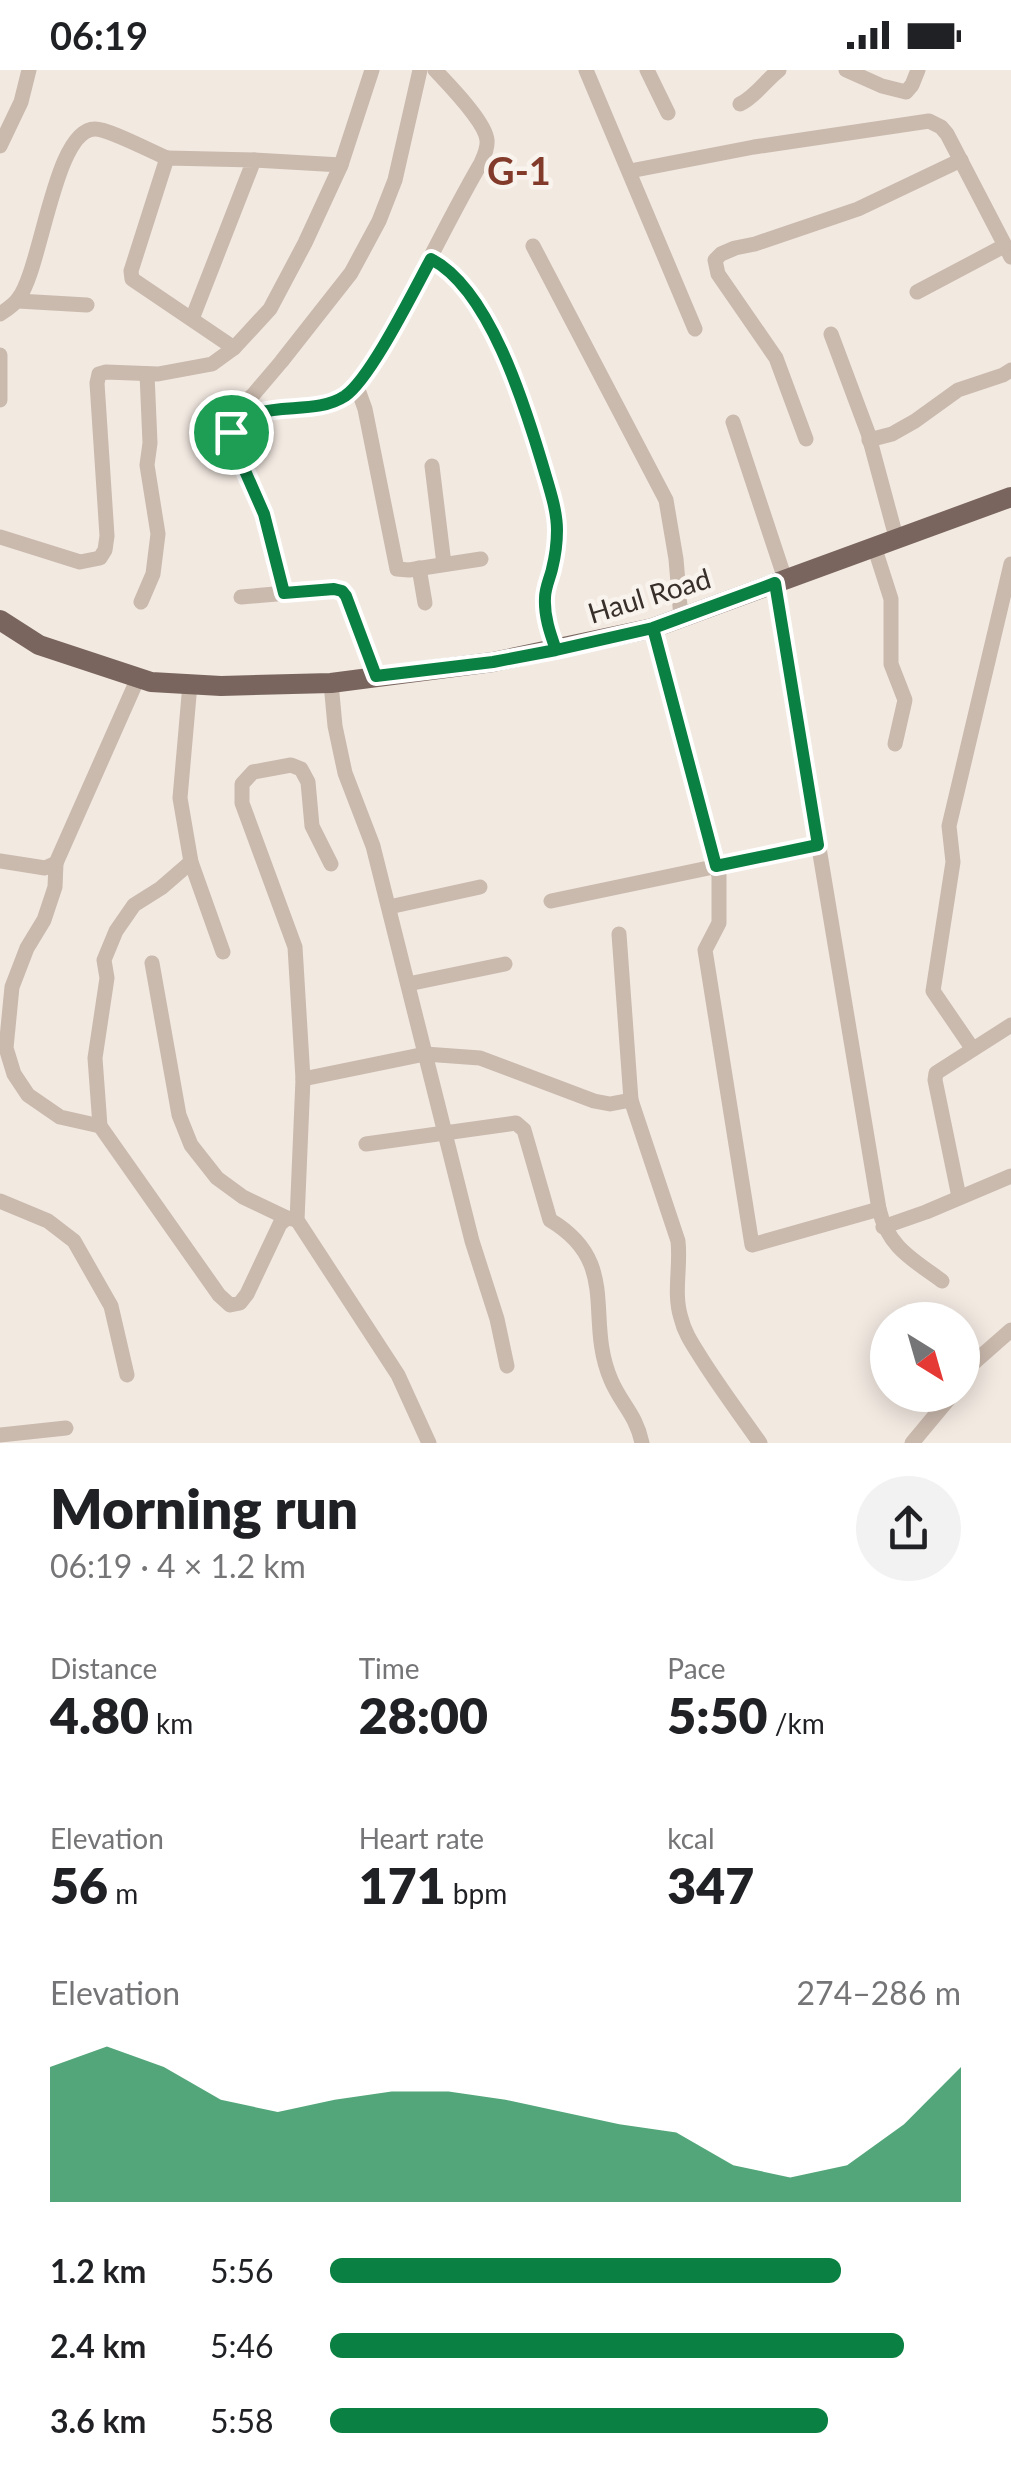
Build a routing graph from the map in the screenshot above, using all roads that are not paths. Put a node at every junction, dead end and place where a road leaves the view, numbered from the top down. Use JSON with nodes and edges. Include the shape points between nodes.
{"nodes":[{"id":1,"x":28,"y":70,"type":"edge"},
{"id":2,"x":372,"y":70,"type":"edge"},
{"id":3,"x":420,"y":70,"type":"edge"},
{"id":4,"x":434,"y":70,"type":"edge"},
{"id":5,"x":586,"y":70,"type":"edge"},
{"id":6,"x":646,"y":70,"type":"edge"},
{"id":7,"x":778,"y":70,"type":"edge"},
{"id":8,"x":846,"y":70,"type":"edge"},
{"id":9,"x":918,"y":70,"type":"edge"},
{"id":10,"x":740,"y":104,"type":"dead end"},
{"id":11,"x":668,"y":113,"type":"dead end"},
{"id":12,"x":0,"y":146,"type":"edge"},
{"id":13,"x":167,"y":158,"type":"junction"},
{"id":14,"x":254,"y":160,"type":"junction"},
{"id":15,"x":961,"y":160,"type":"junction"},
{"id":16,"x":341,"y":165,"type":"junction"},
{"id":17,"x":630,"y":170,"type":"junction"},
{"id":18,"x":533,"y":246,"type":"dead end"},
{"id":19,"x":1007,"y":251,"type":"edge"},
{"id":20,"x":431,"y":259,"type":"junction"},
{"id":21,"x":917,"y":292,"type":"dead end"},
{"id":22,"x":18,"y":301,"type":"junction"},
{"id":23,"x":87,"y":304,"type":"dead end"},
{"id":24,"x":0,"y":314,"type":"edge"},
{"id":25,"x":192,"y":319,"type":"junction"},
{"id":26,"x":695,"y":328,"type":"dead end"},
{"id":27,"x":832,"y":334,"type":"dead end"},
{"id":28,"x":234,"y":348,"type":"junction"},
{"id":29,"x":0,"y":355,"type":"edge"},
{"id":30,"x":1011,"y":370,"type":"edge"},
{"id":31,"x":147,"y":374,"type":"junction"},
{"id":32,"x":356,"y":384,"type":"junction"},
{"id":33,"x":0,"y":400,"type":"edge"},
{"id":34,"x":734,"y":422,"type":"dead end"},
{"id":35,"x":231,"y":432,"type":"junction"},
{"id":36,"x":806,"y":440,"type":"dead end"},
{"id":37,"x":870,"y":440,"type":"junction"},
{"id":38,"x":432,"y":466,"type":"dead end"},
{"id":39,"x":1011,"y":497,"type":"edge"},
{"id":40,"x":0,"y":537,"type":"edge"},
{"id":41,"x":896,"y":537,"type":"junction"},
{"id":42,"x":874,"y":546,"type":"junction"},
{"id":43,"x":481,"y":559,"type":"dead end"},
{"id":44,"x":444,"y":564,"type":"junction"},
{"id":45,"x":1011,"y":564,"type":"edge"},
{"id":46,"x":419,"y":568,"type":"junction"},
{"id":47,"x":780,"y":581,"type":"junction"},
{"id":48,"x":284,"y":593,"type":"junction"},
{"id":49,"x":241,"y":598,"type":"dead end"},
{"id":50,"x":141,"y":602,"type":"dead end"},
{"id":51,"x":425,"y":603,"type":"dead end"},
{"id":52,"x":681,"y":618,"type":"junction"},
{"id":53,"x":1,"y":624,"type":"edge"},
{"id":54,"x":653,"y":628,"type":"junction"},
{"id":55,"x":556,"y":650,"type":"junction"},
{"id":56,"x":376,"y":676,"type":"junction"},
{"id":57,"x":138,"y":678,"type":"junction"},
{"id":58,"x":331,"y":683,"type":"junction"},
{"id":59,"x":190,"y":684,"type":"junction"},
{"id":60,"x":895,"y":744,"type":"dead end"},
{"id":61,"x":818,"y":845,"type":"junction"},
{"id":62,"x":0,"y":861,"type":"edge"},
{"id":63,"x":191,"y":862,"type":"junction"},
{"id":64,"x":56,"y":863,"type":"junction"},
{"id":65,"x":330,"y":864,"type":"dead end"},
{"id":66,"x":716,"y":866,"type":"junction"},
{"id":67,"x":480,"y":886,"type":"dead end"},
{"id":68,"x":551,"y":901,"type":"dead end"},
{"id":69,"x":389,"y":907,"type":"junction"},
{"id":70,"x":619,"y":934,"type":"dead end"},
{"id":71,"x":222,"y":952,"type":"dead end"},
{"id":72,"x":152,"y":963,"type":"dead end"},
{"id":73,"x":504,"y":964,"type":"dead end"},
{"id":74,"x":408,"y":984,"type":"junction"},
{"id":75,"x":1011,"y":1025,"type":"edge"},
{"id":76,"x":972,"y":1048,"type":"junction"},
{"id":77,"x":425,"y":1054,"type":"junction"},
{"id":78,"x":303,"y":1079,"type":"junction"},
{"id":79,"x":631,"y":1100,"type":"junction"},
{"id":80,"x":100,"y":1126,"type":"junction"},
{"id":81,"x":444,"y":1134,"type":"junction"},
{"id":82,"x":366,"y":1144,"type":"dead end"},
{"id":83,"x":1011,"y":1176,"type":"edge"},
{"id":84,"x":959,"y":1197,"type":"junction"},
{"id":85,"x":0,"y":1201,"type":"edge"},
{"id":86,"x":878,"y":1209,"type":"junction"},
{"id":87,"x":292,"y":1219,"type":"junction"},
{"id":88,"x":883,"y":1227,"type":"junction"},
{"id":89,"x":942,"y":1281,"type":"dead end"},
{"id":90,"x":1011,"y":1332,"type":"edge"},
{"id":91,"x":980,"y":1356,"type":"edge"},
{"id":92,"x":507,"y":1366,"type":"dead end"},
{"id":93,"x":127,"y":1375,"type":"dead end"},
{"id":94,"x":938,"y":1412,"type":"edge"},
{"id":95,"x":66,"y":1428,"type":"dead end"},
{"id":96,"x":0,"y":1435,"type":"edge"},
{"id":97,"x":429,"y":1443,"type":"edge"},
{"id":98,"x":642,"y":1443,"type":"edge"},
{"id":99,"x":760,"y":1443,"type":"edge"},
{"id":100,"x":912,"y":1443,"type":"edge"}],
"edges":[{"from":1,"to":12,"type":"street"},
{"from":2,"to":16,"type":"street"},
{"from":3,"to":35,"type":"street","via":[[380,221],[314,321],[253,395],[224,419]]},
{"from":4,"to":20,"type":"street","via":[[461,97],[488,142]]},
{"from":5,"to":17,"type":"street"},
{"from":6,"to":11,"type":"street"},
{"from":7,"to":10,"type":"street"},
{"from":8,"to":9,"type":"street","via":[[906,92]]},
{"from":13,"to":14,"type":"street"},
{"from":13,"to":22,"type":"street","via":[[96,129],[82,133],[52,192]]},
{"from":13,"to":25,"type":"street","via":[[132,278]]},
{"from":14,"to":16,"type":"street"},
{"from":14,"to":25,"type":"street"},
{"from":15,"to":17,"type":"street","via":[[941,126],[929,121]]},
{"from":15,"to":19,"type":"street"},
{"from":15,"to":36,"type":"street","via":[[858,209],[715,260],[776,358]]},
{"from":16,"to":28,"type":"street","via":[[270,309]]},
{"from":17,"to":26,"type":"street"},
{"from":18,"to":52,"type":"street","via":[[666,500]]},
{"from":19,"to":21,"type":"street"},
{"from":20,"to":32,"type":"street"},
{"from":20,"to":55,"type":"street","via":[[468,292],[516,379],[557,528],[544,596]]},
{"from":22,"to":23,"type":"street"},
{"from":22,"to":24,"type":"street"},
{"from":25,"to":28,"type":"street"},
{"from":27,"to":37,"type":"street"},
{"from":28,"to":31,"type":"street","via":[[212,364]]},
{"from":29,"to":33,"type":"street"},
{"from":30,"to":37,"type":"street","via":[[958,390],[892,434]]},
{"from":31,"to":40,"type":"street","via":[[99,374],[107,536],[100,558],[80,562]]},
{"from":31,"to":50,"type":"street","via":[[147,465],[158,534],[154,574]]},
{"from":32,"to":35,"type":"street","via":[[320,406],[250,414]]},
{"from":32,"to":46,"type":"street","via":[[398,569]]},
{"from":34,"to":47,"type":"street"},
{"from":35,"to":48,"type":"street","via":[[264,514]]},
{"from":37,"to":41,"type":"street"},
{"from":38,"to":44,"type":"street"},
{"from":39,"to":41,"type":"main road","name":"Haul Road"},
{"from":41,"to":42,"type":"main road","name":"Haul Road"},
{"from":42,"to":47,"type":"main road","name":"Haul Road"},
{"from":42,"to":60,"type":"street","via":[[891,599],[891,664],[905,700]]},
{"from":43,"to":44,"type":"street"},
{"from":44,"to":46,"type":"street"},
{"from":45,"to":76,"type":"street","via":[[949,826],[953,862],[933,992]]},
{"from":46,"to":51,"type":"street"},
{"from":47,"to":52,"type":"main road","name":"Haul Road"},
{"from":47,"to":61,"type":"street"},
{"from":48,"to":49,"type":"street"},
{"from":48,"to":56,"type":"street","via":[[342,591]]},
{"from":52,"to":54,"type":"main road","name":"Haul Road"},
{"from":53,"to":57,"type":"main road","name":"Haul Road","via":[[39,645]]},
{"from":54,"to":55,"type":"main road","name":"Haul Road"},
{"from":54,"to":66,"type":"street"},
{"from":55,"to":56,"type":"main road","name":"Haul Road"},
{"from":56,"to":58,"type":"main road","name":"Haul Road"},
{"from":57,"to":59,"type":"main road","name":"Haul Road"},
{"from":57,"to":64,"type":"street"},
{"from":58,"to":59,"type":"main road","name":"Haul Road"},
{"from":58,"to":69,"type":"street","via":[[345,774]]},
{"from":59,"to":63,"type":"street","via":[[180,798]]},
{"from":61,"to":66,"type":"street"},
{"from":61,"to":86,"type":"street"},
{"from":62,"to":64,"type":"street","via":[[45,868]]},
{"from":63,"to":71,"type":"street"},
{"from":63,"to":80,"type":"street","via":[[134,905],[104,960],[94,1058]]},
{"from":64,"to":80,"type":"street","via":[[56,887],[12,987],[6,1048],[28,1095],[60,1116]]},
{"from":65,"to":78,"type":"street","via":[[312,826],[302,768],[254,772],[242,784],[242,803],[295,947]]},
{"from":66,"to":68,"type":"street"},
{"from":66,"to":86,"type":"street","via":[[719,923],[704,950],[752,1245]]},
{"from":67,"to":69,"type":"street"},
{"from":69,"to":74,"type":"street"},
{"from":70,"to":79,"type":"street"},
{"from":72,"to":87,"type":"street","via":[[191,1145],[243,1198]]},
{"from":73,"to":74,"type":"street"},
{"from":74,"to":77,"type":"street"},
{"from":75,"to":76,"type":"street"},
{"from":76,"to":84,"type":"street","via":[[935,1080]]},
{"from":77,"to":78,"type":"street"},
{"from":77,"to":79,"type":"street","via":[[480,1058],[594,1101]]},
{"from":77,"to":81,"type":"street"},
{"from":78,"to":87,"type":"street"},
{"from":79,"to":99,"type":"street","via":[[678,1241],[676,1277],[686,1333]]},
{"from":80,"to":87,"type":"street","via":[[230,1305],[247,1294],[280,1224]]},
{"from":81,"to":82,"type":"street"},
{"from":81,"to":92,"type":"street"},
{"from":81,"to":98,"type":"street","via":[[516,1123],[524,1130],[550,1220],[583,1248],[596,1274],[602,1353]]},
{"from":83,"to":84,"type":"street"},
{"from":84,"to":88,"type":"street"},
{"from":85,"to":93,"type":"street","via":[[48,1220],[74,1240],[111,1306]]},
{"from":86,"to":88,"type":"street"},
{"from":87,"to":97,"type":"street","via":[[398,1375]]},
{"from":88,"to":89,"type":"street","via":[[898,1248]]},
{"from":90,"to":91,"type":"street"},
{"from":94,"to":100,"type":"street"},
{"from":95,"to":96,"type":"street"}]}
